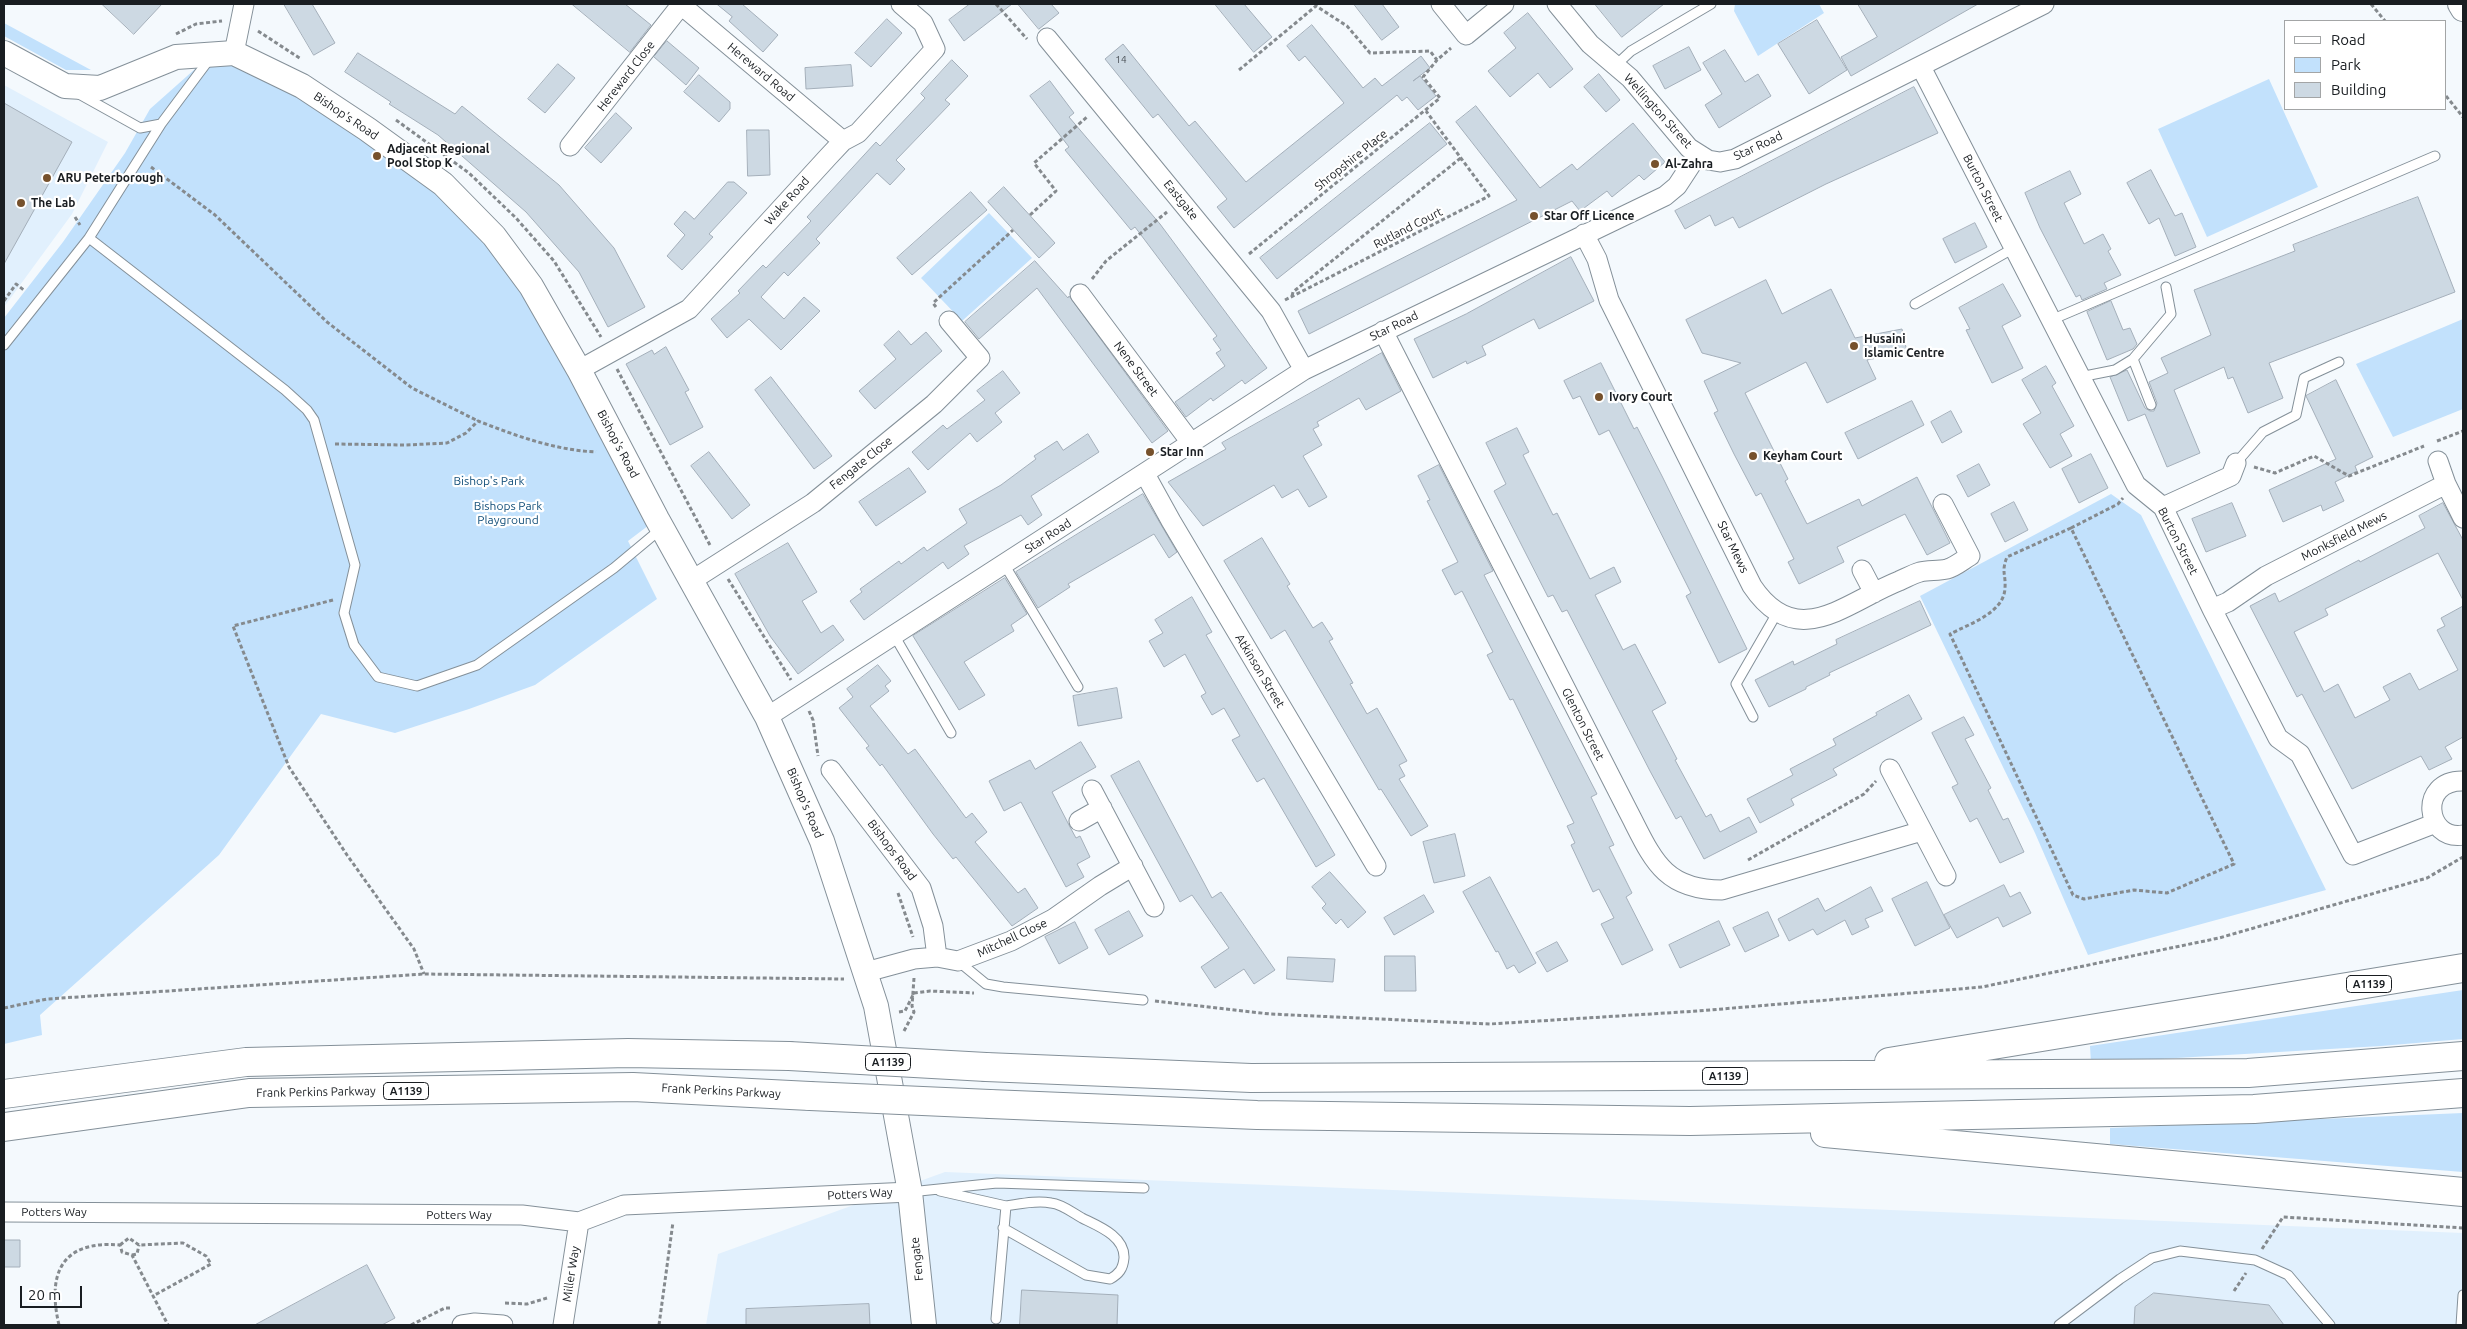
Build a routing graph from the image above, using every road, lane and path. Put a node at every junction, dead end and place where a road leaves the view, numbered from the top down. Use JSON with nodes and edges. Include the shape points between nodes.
{"nodes":[{"id":1,"x":244,"y":4,"type":"edge"},
{"id":2,"x":681,"y":4,"type":"edge"},
{"id":3,"x":901,"y":4,"type":"edge"},
{"id":4,"x":996,"y":4,"type":"edge"},
{"id":5,"x":1312,"y":4,"type":"edge"},
{"id":6,"x":1441,"y":4,"type":"edge"},
{"id":7,"x":1504,"y":4,"type":"edge"},
{"id":8,"x":1557,"y":4,"type":"edge"},
{"id":9,"x":1711,"y":4,"type":"edge"},
{"id":10,"x":2044,"y":4,"type":"edge"},
{"id":11,"x":2371,"y":4,"type":"edge"},
{"id":12,"x":2460,"y":4,"type":"edge"},
{"id":13,"x":1316,"y":6,"type":"junction"},
{"id":14,"x":2463,"y":9,"type":"edge"},
{"id":15,"x":2384,"y":20,"type":"edge"},
{"id":16,"x":1466,"y":35,"type":"junction"},
{"id":17,"x":1037,"y":40,"type":"joint"},
{"id":18,"x":4,"y":52,"type":"edge"},
{"id":19,"x":223,"y":53,"type":"junction"},
{"id":20,"x":1437,"y":60,"type":"junction"},
{"id":21,"x":1615,"y":66,"type":"junction"},
{"id":22,"x":1921,"y":66,"type":"junction"},
{"id":23,"x":1239,"y":70,"type":"dead end"},
{"id":24,"x":66,"y":86,"type":"junction"},
{"id":25,"x":2447,"y":97,"type":"edge"},
{"id":26,"x":1102,"y":104,"type":"junction"},
{"id":27,"x":1426,"y":111,"type":"junction"},
{"id":28,"x":2463,"y":118,"type":"edge"},
{"id":29,"x":161,"y":124,"type":"junction"},
{"id":30,"x":843,"y":141,"type":"junction"},
{"id":31,"x":570,"y":146,"type":"dead end"},
{"id":32,"x":1698,"y":154,"type":"junction"},
{"id":33,"x":1462,"y":156,"type":"junction"},
{"id":34,"x":2435,"y":156,"type":"dead end"},
{"id":35,"x":140,"y":158,"type":"junction"},
{"id":36,"x":1181,"y":201,"type":"junction"},
{"id":37,"x":1030,"y":215,"type":"dead end"},
{"id":38,"x":1013,"y":230,"type":"dead end"},
{"id":39,"x":1584,"y":234,"type":"junction"},
{"id":40,"x":89,"y":238,"type":"junction"},
{"id":41,"x":2014,"y":248,"type":"junction"},
{"id":42,"x":1234,"y":266,"type":"junction"},
{"id":43,"x":2166,"y":287,"type":"dead end"},
{"id":44,"x":26,"y":291,"type":"dead end"},
{"id":45,"x":1080,"y":294,"type":"joint"},
{"id":46,"x":1292,"y":296,"type":"junction"},
{"id":47,"x":4,"y":301,"type":"edge"},
{"id":48,"x":1914,"y":304,"type":"dead end"},
{"id":49,"x":1270,"y":311,"type":"junction"},
{"id":50,"x":949,"y":320,"type":"joint"},
{"id":51,"x":2051,"y":320,"type":"junction"},
{"id":52,"x":1383,"y":331,"type":"junction"},
{"id":53,"x":4,"y":344,"type":"edge"},
{"id":54,"x":2134,"y":359,"type":"junction"},
{"id":55,"x":2339,"y":362,"type":"dead end"},
{"id":56,"x":579,"y":370,"type":"junction"},
{"id":57,"x":1304,"y":370,"type":"junction"},
{"id":58,"x":2080,"y":377,"type":"junction"},
{"id":59,"x":2151,"y":405,"type":"dead end"},
{"id":60,"x":478,"y":421,"type":"junction"},
{"id":61,"x":2463,"y":431,"type":"edge"},
{"id":62,"x":322,"y":444,"type":"junction"},
{"id":63,"x":1192,"y":444,"type":"junction"},
{"id":64,"x":619,"y":445,"type":"junction"},
{"id":65,"x":2438,"y":461,"type":"dead end"},
{"id":66,"x":2236,"y":463,"type":"junction"},
{"id":67,"x":1145,"y":474,"type":"junction"},
{"id":68,"x":2446,"y":484,"type":"junction"},
{"id":69,"x":2136,"y":485,"type":"junction"},
{"id":70,"x":1943,"y":504,"type":"dead end"},
{"id":71,"x":2163,"y":507,"type":"junction"},
{"id":72,"x":2463,"y":518,"type":"edge"},
{"id":73,"x":662,"y":527,"type":"junction"},
{"id":74,"x":2071,"y":528,"type":"junction"},
{"id":75,"x":1004,"y":564,"type":"junction"},
{"id":76,"x":1862,"y":570,"type":"dead end"},
{"id":77,"x":691,"y":581,"type":"junction"},
{"id":78,"x":1874,"y":593,"type":"junction"},
{"id":79,"x":348,"y":596,"type":"junction"},
{"id":80,"x":2212,"y":609,"type":"junction"},
{"id":81,"x":1777,"y":613,"type":"junction"},
{"id":82,"x":894,"y":635,"type":"junction"},
{"id":83,"x":1078,"y":687,"type":"dead end"},
{"id":84,"x":767,"y":717,"type":"junction"},
{"id":85,"x":1752,"y":717,"type":"dead end"},
{"id":86,"x":951,"y":733,"type":"dead end"},
{"id":87,"x":1890,"y":769,"type":"joint"},
{"id":88,"x":831,"y":770,"type":"dead end"},
{"id":89,"x":2463,"y":781,"type":"edge"},
{"id":90,"x":1092,"y":790,"type":"dead end"},
{"id":91,"x":1102,"y":808,"type":"junction"},
{"id":92,"x":1079,"y":821,"type":"dead end"},
{"id":93,"x":2436,"y":823,"type":"junction"},
{"id":94,"x":1922,"y":831,"type":"junction"},
{"id":95,"x":2463,"y":835,"type":"edge"},
{"id":96,"x":2463,"y":857,"type":"edge"},
{"id":97,"x":1740,"y":864,"type":"dead end"},
{"id":98,"x":1133,"y":866,"type":"junction"},
{"id":99,"x":1376,"y":866,"type":"dead end"},
{"id":100,"x":1946,"y":876,"type":"dead end"},
{"id":101,"x":1154,"y":907,"type":"dead end"},
{"id":102,"x":937,"y":957,"type":"junction"},
{"id":103,"x":958,"y":961,"type":"junction"},
{"id":104,"x":2463,"y":968,"type":"edge"},
{"id":105,"x":914,"y":970,"type":"dead end"},
{"id":106,"x":424,"y":974,"type":"junction"},
{"id":107,"x":858,"y":976,"type":"junction"},
{"id":108,"x":1003,"y":987,"type":"junction"},
{"id":109,"x":914,"y":994,"type":"junction"},
{"id":110,"x":1143,"y":1000,"type":"joint"},
{"id":111,"x":4,"y":1008,"type":"edge"},
{"id":112,"x":897,"y":1013,"type":"dead end"},
{"id":113,"x":902,"y":1036,"type":"dead end"},
{"id":114,"x":2463,"y":1056,"type":"edge"},
{"id":115,"x":1801,"y":1076,"type":"junction"},
{"id":116,"x":2463,"y":1093,"type":"edge"},
{"id":117,"x":4,"y":1094,"type":"edge"},
{"id":118,"x":1690,"y":1121,"type":"junction"},
{"id":119,"x":4,"y":1127,"type":"edge"},
{"id":120,"x":1144,"y":1188,"type":"dead end"},
{"id":121,"x":921,"y":1191,"type":"junction"},
{"id":122,"x":2463,"y":1192,"type":"edge"},
{"id":123,"x":676,"y":1204,"type":"junction"},
{"id":124,"x":1006,"y":1206,"type":"junction"},
{"id":125,"x":4,"y":1212,"type":"edge"},
{"id":126,"x":579,"y":1222,"type":"junction"},
{"id":127,"x":1003,"y":1228,"type":"junction"},
{"id":128,"x":2463,"y":1228,"type":"edge"},
{"id":129,"x":120,"y":1245,"type":"junction"},
{"id":130,"x":139,"y":1245,"type":"junction"},
{"id":131,"x":132,"y":1255,"type":"junction"},
{"id":132,"x":2255,"y":1260,"type":"junction"},
{"id":133,"x":2234,"y":1291,"type":"dead end"},
{"id":134,"x":2463,"y":1295,"type":"edge"},
{"id":135,"x":153,"y":1296,"type":"junction"},
{"id":136,"x":996,"y":1319,"type":"dead end"},
{"id":137,"x":59,"y":1325,"type":"edge"},
{"id":138,"x":168,"y":1325,"type":"edge"},
{"id":139,"x":462,"y":1325,"type":"edge"},
{"id":140,"x":503,"y":1325,"type":"edge"},
{"id":141,"x":563,"y":1325,"type":"edge"},
{"id":142,"x":659,"y":1325,"type":"edge"},
{"id":143,"x":924,"y":1325,"type":"edge"},
{"id":144,"x":2059,"y":1325,"type":"edge"},
{"id":145,"x":2330,"y":1325,"type":"edge"},
{"id":146,"x":2461,"y":1325,"type":"edge"}],
"edges":[{"from":1,"to":19,"type":"street"},
{"from":2,"to":30,"type":"street","name":"Hereward Road"},
{"from":2,"to":31,"type":"street","name":"Hereward Close"},
{"from":3,"to":30,"type":"street","name":"Wake Road","via":[[923,23],[935,49],[858,133]]},
{"from":4,"to":17,"type":"path"},
{"from":5,"to":13,"type":"path"},
{"from":6,"to":16,"type":"street"},
{"from":7,"to":16,"type":"street"},
{"from":8,"to":21,"type":"street","name":"Wellington Street","via":[[1590,44]]},
{"from":9,"to":21,"type":"lane","via":[[1631,51]]},
{"from":10,"to":22,"type":"street","name":"Star Road"},
{"from":11,"to":15,"type":"path"},
{"from":12,"to":14,"type":"street"},
{"from":13,"to":20,"type":"path","via":[[1347,26],[1370,53],[1430,51]]},
{"from":13,"to":23,"type":"path"},
{"from":16,"to":20,"type":"path"},
{"from":17,"to":26,"type":"street","name":"Eastgate"},
{"from":18,"to":24,"type":"street"},
{"from":19,"to":24,"type":"street","via":[[176,57],[100,88]]},
{"from":19,"to":29,"type":"lane","via":[[206,66]]},
{"from":19,"to":56,"type":"street","name":"Bishop's Road","via":[[302,86],[443,184],[494,236],[531,286]]},
{"from":20,"to":27,"type":"path","name":"Shropshire Place","via":[[1424,77],[1440,98]]},
{"from":21,"to":32,"type":"street","name":"Wellington Street","via":[[1630,78],[1676,134]]},
{"from":22,"to":32,"type":"street","name":"Star Road","via":[[1734,159],[1720,162]]},
{"from":22,"to":41,"type":"street","name":"Burton Street"},
{"from":24,"to":29,"type":"lane","via":[[140,128]]},
{"from":25,"to":28,"type":"path"},
{"from":26,"to":36,"type":"street","name":"Eastgate"},
{"from":26,"to":37,"type":"path","via":[[1034,163],[1056,191]]},
{"from":27,"to":33,"type":"path","name":"Rutland Court"},
{"from":27,"to":42,"type":"path","name":"Shropshire Place"},
{"from":29,"to":35,"type":"lane"},
{"from":30,"to":56,"type":"street","name":"Wake Road","via":[[689,309]]},
{"from":32,"to":39,"type":"street","name":"Star Road","via":[[1677,186],[1665,196]]},
{"from":33,"to":46,"type":"path","name":"Rutland Court"},
{"from":33,"to":46,"type":"path","name":"Rutland Court","via":[[1490,196]]},
{"from":34,"to":51,"type":"lane"},
{"from":35,"to":40,"type":"lane"},
{"from":35,"to":60,"type":"path","via":[[215,215],[334,328],[412,388]]},
{"from":36,"to":42,"type":"street","name":"Eastgate"},
{"from":36,"to":45,"type":"path","via":[[1106,261]]},
{"from":38,"to":50,"type":"path","via":[[933,303]]},
{"from":39,"to":52,"type":"street","name":"Star Road"},
{"from":39,"to":81,"type":"street","name":"Star Mews","via":[[1597,259],[1609,300],[1752,586],[1761,600]]},
{"from":40,"to":53,"type":"lane"},
{"from":40,"to":62,"type":"lane","via":[[307,410]]},
{"from":41,"to":48,"type":"lane"},
{"from":41,"to":51,"type":"street","name":"Burton Street"},
{"from":42,"to":49,"type":"street","name":"Eastgate"},
{"from":43,"to":54,"type":"lane","via":[[2171,314]]},
{"from":44,"to":47,"type":"path","via":[[16,284]]},
{"from":45,"to":63,"type":"street","name":"Nene Street"},
{"from":46,"to":49,"type":"path","name":"Rutland Court"},
{"from":49,"to":57,"type":"street","name":"Eastgate"},
{"from":50,"to":77,"type":"street","name":"Fengate Close","via":[[980,358],[934,404],[812,503]]},
{"from":51,"to":58,"type":"street","name":"Burton Street"},
{"from":52,"to":57,"type":"street","name":"Star Road"},
{"from":52,"to":94,"type":"street","name":"Glenton Street","via":[[1628,811],[1651,854],[1669,877],[1700,890],[1722,890]]},
{"from":54,"to":58,"type":"lane","via":[[2115,370]]},
{"from":54,"to":59,"type":"lane"},
{"from":55,"to":66,"type":"lane","via":[[2304,378],[2296,414],[2263,432]]},
{"from":56,"to":64,"type":"street","name":"Bishop's Road"},
{"from":57,"to":63,"type":"street","name":"Star Road"},
{"from":58,"to":69,"type":"street","name":"Burton Street"},
{"from":60,"to":62,"type":"path","via":[[466,433],[447,443]]},
{"from":60,"to":64,"type":"path","via":[[529,441],[561,449],[596,452]]},
{"from":61,"to":66,"type":"path","via":[[2349,476],[2314,456],[2275,473]]},
{"from":62,"to":79,"type":"lane","via":[[355,565]]},
{"from":63,"to":67,"type":"street","name":"Star Road"},
{"from":64,"to":73,"type":"street","name":"Bishop's Road"},
{"from":65,"to":68,"type":"street"},
{"from":66,"to":71,"type":"street","via":[[2230,476]]},
{"from":67,"to":75,"type":"street","name":"Star Road"},
{"from":67,"to":99,"type":"street","name":"Atkinson Street"},
{"from":68,"to":72,"type":"street"},
{"from":68,"to":80,"type":"street","name":"Monksfield Mews","via":[[2266,576]]},
{"from":69,"to":71,"type":"street","name":"Burton Street"},
{"from":69,"to":74,"type":"path","via":[[2118,504]]},
{"from":70,"to":78,"type":"street","via":[[1970,556],[1947,569],[1920,572]]},
{"from":71,"to":80,"type":"street","name":"Burton Street"},
{"from":73,"to":77,"type":"street","name":"Bishop's Road"},
{"from":73,"to":79,"type":"lane","via":[[614,568],[477,665],[417,686],[378,677],[354,645],[344,613]]},
{"from":74,"to":74,"type":"path","via":[[2234,864],[2167,893],[2134,890],[2084,899],[2073,895],[1950,634],[1997,608],[2005,589],[2002,570],[2007,557]]},
{"from":75,"to":82,"type":"street","name":"Star Road"},
{"from":75,"to":83,"type":"lane"},
{"from":76,"to":78,"type":"street"},
{"from":77,"to":84,"type":"street","name":"Bishop's Road"},
{"from":78,"to":81,"type":"street","via":[[1829,616],[1794,618]]},
{"from":79,"to":106,"type":"path","via":[[233,626],[289,767],[414,949]]},
{"from":80,"to":93,"type":"street","name":"Burton Street","via":[[2278,738],[2300,754],[2353,856]]},
{"from":81,"to":85,"type":"lane","via":[[1736,684]]},
{"from":82,"to":84,"type":"street","name":"Star Road"},
{"from":82,"to":86,"type":"lane"},
{"from":84,"to":107,"type":"street","name":"Bishop's Road","via":[[822,841]]},
{"from":87,"to":94,"type":"street"},
{"from":87,"to":97,"type":"path","via":[[1880,775],[1864,794]]},
{"from":88,"to":102,"type":"street","name":"Bishops Road","via":[[921,888],[933,926]]},
{"from":89,"to":93,"type":"street","via":[[2446,784],[2433,797],[2431,806]]},
{"from":90,"to":91,"type":"street"},
{"from":91,"to":92,"type":"street"},
{"from":91,"to":98,"type":"street"},
{"from":93,"to":95,"type":"street","via":[[2450,834]]},
{"from":94,"to":100,"type":"street"},
{"from":96,"to":110,"type":"path","via":[[2427,878],[2218,938],[1982,987],[1698,1011],[1490,1024],[1270,1014]]},
{"from":98,"to":101,"type":"street"},
{"from":98,"to":103,"type":"street","name":"Mitchell Close","via":[[1053,919],[1011,941]]},
{"from":102,"to":103,"type":"street"},
{"from":102,"to":107,"type":"street","via":[[914,959]]},
{"from":103,"to":108,"type":"lane","via":[[986,984]]},
{"from":104,"to":115,"type":"highway","number":"A1139"},
{"from":105,"to":109,"type":"path"},
{"from":106,"to":107,"type":"path"},
{"from":106,"to":111,"type":"path","via":[[47,999]]},
{"from":107,"to":121,"type":"street","name":"Bishop's Road","via":[[876,1006]]},
{"from":108,"to":109,"type":"path","via":[[984,994],[930,991]]},
{"from":108,"to":110,"type":"lane"},
{"from":109,"to":112,"type":"path","via":[[905,1011]]},
{"from":109,"to":113,"type":"path","via":[[914,1012]]},
{"from":114,"to":115,"type":"highway","number":"A1139","via":[[2248,1073]]},
{"from":115,"to":117,"type":"highway","number":"A1139","bridge":true,"via":[[1251,1078],[789,1056],[628,1052],[246,1062]]},
{"from":116,"to":118,"type":"highway","number":"A1139","via":[[2254,1110]]},
{"from":118,"to":119,"type":"highway","name":"Frank Perkins Parkway","number":"A1139","bridge":true,"via":[[1257,1115],[633,1087],[249,1093]]},
{"from":118,"to":122,"type":"highway","number":"A1139"},
{"from":120,"to":121,"type":"lane","via":[[997,1183]]},
{"from":121,"to":123,"type":"street","name":"Potters Way"},
{"from":121,"to":124,"type":"lane"},
{"from":121,"to":143,"type":"street","name":"Fengate"},
{"from":123,"to":126,"type":"street","name":"Potters Way","via":[[624,1205]]},
{"from":123,"to":142,"type":"path"},
{"from":124,"to":127,"type":"lane"},
{"from":124,"to":127,"type":"lane","via":[[1053,1203],[1073,1212],[1111,1233],[1120,1243],[1123,1265],[1110,1279],[1086,1275]]},
{"from":125,"to":126,"type":"street","name":"Potters Way","via":[[522,1215]]},
{"from":126,"to":141,"type":"street","name":"Miller Way"},
{"from":127,"to":136,"type":"lane"},
{"from":128,"to":132,"type":"path","via":[[2284,1217]]},
{"from":129,"to":130,"type":"path","via":[[129,1238]]},
{"from":129,"to":131,"type":"path","via":[[122,1252]]},
{"from":129,"to":137,"type":"path","via":[[92,1245],[65,1261],[56,1275],[54,1302]]},
{"from":130,"to":131,"type":"path","via":[[139,1250]]},
{"from":130,"to":135,"type":"path","via":[[183,1243],[206,1256],[210,1264]]},
{"from":131,"to":135,"type":"path"},
{"from":132,"to":133,"type":"path"},
{"from":132,"to":144,"type":"lane","via":[[2180,1251],[2152,1258]]},
{"from":132,"to":145,"type":"lane","via":[[2288,1275]]},
{"from":134,"to":146,"type":"lane"},
{"from":135,"to":138,"type":"path"},
{"from":139,"to":140,"type":"street"}]}
